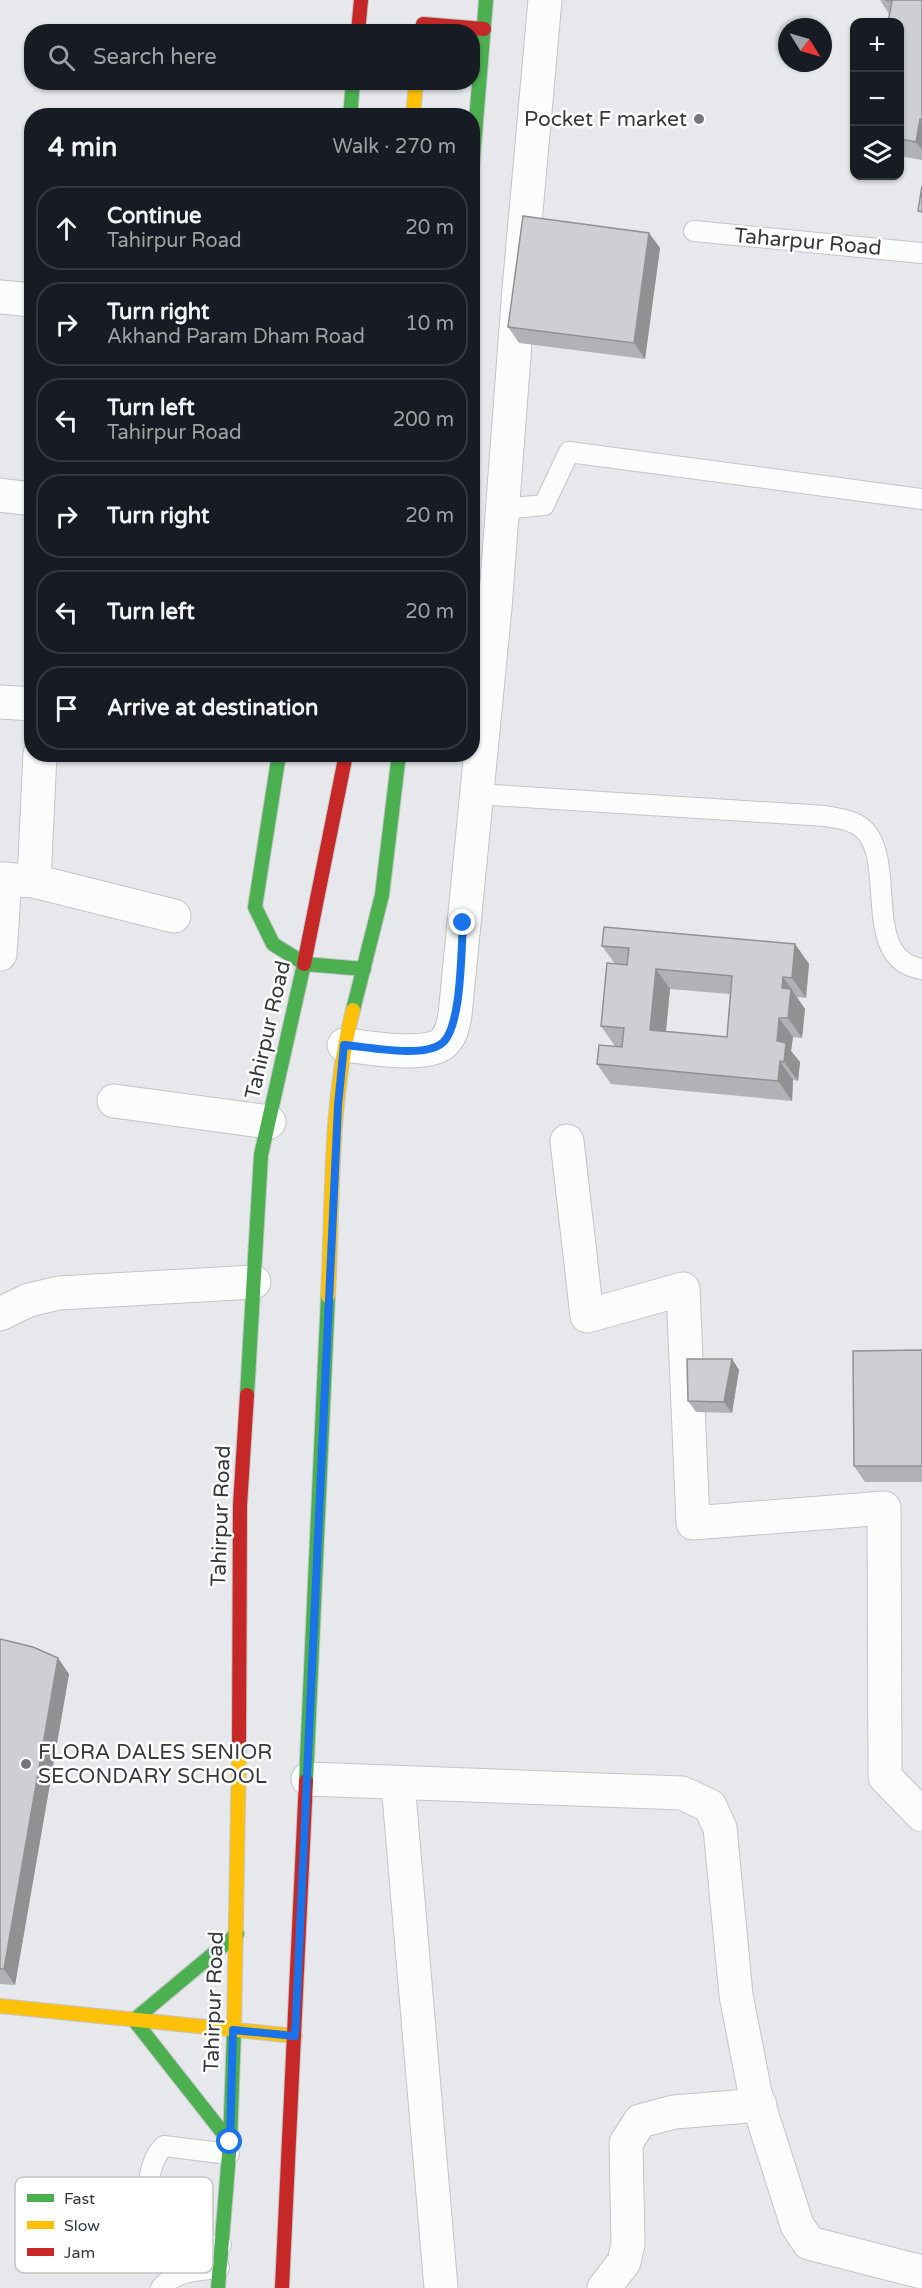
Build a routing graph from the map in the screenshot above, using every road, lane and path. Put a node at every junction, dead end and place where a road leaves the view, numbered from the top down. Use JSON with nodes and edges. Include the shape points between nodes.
{"nodes":[{"id":1,"x":361,"y":0,"type":"edge"},
{"id":2,"x":486,"y":0,"type":"edge"},
{"id":3,"x":545,"y":0,"type":"edge"},
{"id":4,"x":425,"y":8,"type":"dead end"},
{"id":5,"x":359,"y":24,"type":"edge"},
{"id":6,"x":423,"y":24,"type":"edge"},
{"id":7,"x":480,"y":29,"type":"edge"},
{"id":8,"x":484,"y":29,"type":"junction"},
{"id":9,"x":480,"y":76,"type":"edge"},
{"id":10,"x":352,"y":90,"type":"edge"},
{"id":11,"x":416,"y":90,"type":"edge"},
{"id":12,"x":479,"y":90,"type":"edge"},
{"id":13,"x":351,"y":108,"type":"edge"},
{"id":14,"x":413,"y":108,"type":"edge"},
{"id":15,"x":477,"y":108,"type":"edge"},
{"id":16,"x":693,"y":231,"type":"dead end"},
{"id":17,"x":922,"y":253,"type":"edge"},
{"id":18,"x":0,"y":297,"type":"edge"},
{"id":19,"x":24,"y":299,"type":"edge"},
{"id":20,"x":0,"y":495,"type":"edge"},
{"id":21,"x":24,"y":498,"type":"edge"},
{"id":22,"x":922,"y":499,"type":"edge"},
{"id":23,"x":502,"y":508,"type":"junction"},
{"id":24,"x":0,"y":702,"type":"edge"},
{"id":25,"x":24,"y":704,"type":"edge"},
{"id":26,"x":480,"y":750,"type":"edge"},
{"id":27,"x":38,"y":762,"type":"edge"},
{"id":28,"x":278,"y":762,"type":"edge"},
{"id":29,"x":344,"y":762,"type":"edge"},
{"id":30,"x":398,"y":762,"type":"edge"},
{"id":31,"x":479,"y":762,"type":"edge"},
{"id":32,"x":476,"y":794,"type":"junction"},
{"id":33,"x":13,"y":880,"type":"edge"},
{"id":34,"x":174,"y":916,"type":"dead end"},
{"id":35,"x":0,"y":954,"type":"edge"},
{"id":36,"x":305,"y":964,"type":"junction"},
{"id":37,"x":364,"y":969,"type":"junction"},
{"id":38,"x":922,"y":969,"type":"edge"},
{"id":39,"x":344,"y":1045,"type":"junction"},
{"id":40,"x":114,"y":1101,"type":"dead end"},
{"id":41,"x":269,"y":1122,"type":"junction"},
{"id":42,"x":567,"y":1141,"type":"dead end"},
{"id":43,"x":254,"y":1282,"type":"junction"},
{"id":44,"x":0,"y":1314,"type":"edge"},
{"id":45,"x":308,"y":1779,"type":"junction"},
{"id":46,"x":398,"y":1783,"type":"junction"},
{"id":47,"x":922,"y":1815,"type":"edge"},
{"id":48,"x":237,"y":1934,"type":"junction"},
{"id":49,"x":0,"y":2006,"type":"edge"},
{"id":50,"x":134,"y":2020,"type":"junction"},
{"id":51,"x":233,"y":2030,"type":"junction"},
{"id":52,"x":295,"y":2036,"type":"junction"},
{"id":53,"x":760,"y":2105,"type":"junction"},
{"id":54,"x":230,"y":2148,"type":"junction"},
{"id":55,"x":150,"y":2177,"type":"edge"},
{"id":56,"x":213,"y":2245,"type":"edge"},
{"id":57,"x":221,"y":2245,"type":"junction"},
{"id":58,"x":219,"y":2268,"type":"junction"},
{"id":59,"x":213,"y":2269,"type":"edge"},
{"id":60,"x":922,"y":2272,"type":"edge"},
{"id":61,"x":188,"y":2273,"type":"edge"},
{"id":62,"x":161,"y":2288,"type":"edge"},
{"id":63,"x":218,"y":2288,"type":"edge"},
{"id":64,"x":282,"y":2288,"type":"edge"},
{"id":65,"x":441,"y":2288,"type":"edge"},
{"id":66,"x":604,"y":2288,"type":"edge"}],
"edges":[{"from":1,"to":5,"type":"main road"},
{"from":2,"to":8,"type":"main road"},
{"from":3,"to":23,"type":"street"},
{"from":4,"to":6,"type":"main road"},
{"from":7,"to":8,"type":"main road"},
{"from":8,"to":9,"type":"main road"},
{"from":10,"to":13,"type":"main road"},
{"from":11,"to":14,"type":"main road"},
{"from":12,"to":15,"type":"main road"},
{"from":16,"to":17,"type":"lane","name":"Taharpur Road"},
{"from":18,"to":19,"type":"street"},
{"from":20,"to":21,"type":"street"},
{"from":22,"to":23,"type":"lane","via":[[569,452],[544,505]]},
{"from":23,"to":26,"type":"street"},
{"from":24,"to":25,"type":"street"},
{"from":27,"to":33,"type":"street"},
{"from":28,"to":36,"type":"main road","via":[[255,907],[273,944]]},
{"from":29,"to":36,"type":"main road","name":"Tahirpur Road"},
{"from":30,"to":37,"type":"main road","via":[[382,895]]},
{"from":31,"to":32,"type":"street"},
{"from":32,"to":38,"type":"lane","via":[[825,816],[851,821],[867,833],[876,853],[891,951],[907,967]]},
{"from":32,"to":39,"type":"street","via":[[451,1034],[427,1050]]},
{"from":33,"to":34,"type":"street"},
{"from":33,"to":35,"type":"street"},
{"from":36,"to":37,"type":"main road"},
{"from":36,"to":41,"type":"main road","name":"Tahirpur Road"},
{"from":37,"to":39,"type":"main road"},
{"from":39,"to":45,"type":"main road","via":[[337,1117]]},
{"from":40,"to":41,"type":"street"},
{"from":41,"to":43,"type":"main road","name":"Tahirpur Road","via":[[261,1155]]},
{"from":42,"to":47,"type":"street","via":[[588,1316],[682,1289],[693,1524],[884,1508],[885,1777]]},
{"from":43,"to":44,"type":"street","via":[[59,1293],[29,1300]]},
{"from":43,"to":48,"type":"main road","name":"Tahirpur Road","via":[[240,1505]]},
{"from":45,"to":46,"type":"street"},
{"from":45,"to":52,"type":"main road"},
{"from":46,"to":53,"type":"street","via":[[682,1793],[710,1806],[720,1828],[736,1995]]},
{"from":46,"to":65,"type":"street"},
{"from":48,"to":50,"type":"main road"},
{"from":48,"to":51,"type":"main road","name":"Tahirpur Road"},
{"from":49,"to":50,"type":"main road"},
{"from":50,"to":51,"type":"main road"},
{"from":50,"to":54,"type":"main road"},
{"from":51,"to":52,"type":"main road"},
{"from":51,"to":54,"type":"main road","name":"Tahirpur Road"},
{"from":52,"to":64,"type":"main road"},
{"from":53,"to":60,"type":"street","via":[[797,2225],[809,2243]]},
{"from":53,"to":66,"type":"street","via":[[674,2112],[640,2121],[626,2143],[628,2244],[624,2262]]},
{"from":54,"to":55,"type":"lane","via":[[164,2146],[156,2154]]},
{"from":54,"to":57,"type":"main road","name":"Tahirpur Road"},
{"from":56,"to":57,"type":"lane"},
{"from":57,"to":58,"type":"main road","name":"Tahirpur Road"},
{"from":58,"to":59,"type":"lane"},
{"from":58,"to":63,"type":"main road","name":"Tahirpur Road"},
{"from":61,"to":62,"type":"lane","via":[[167,2280]]}]}
